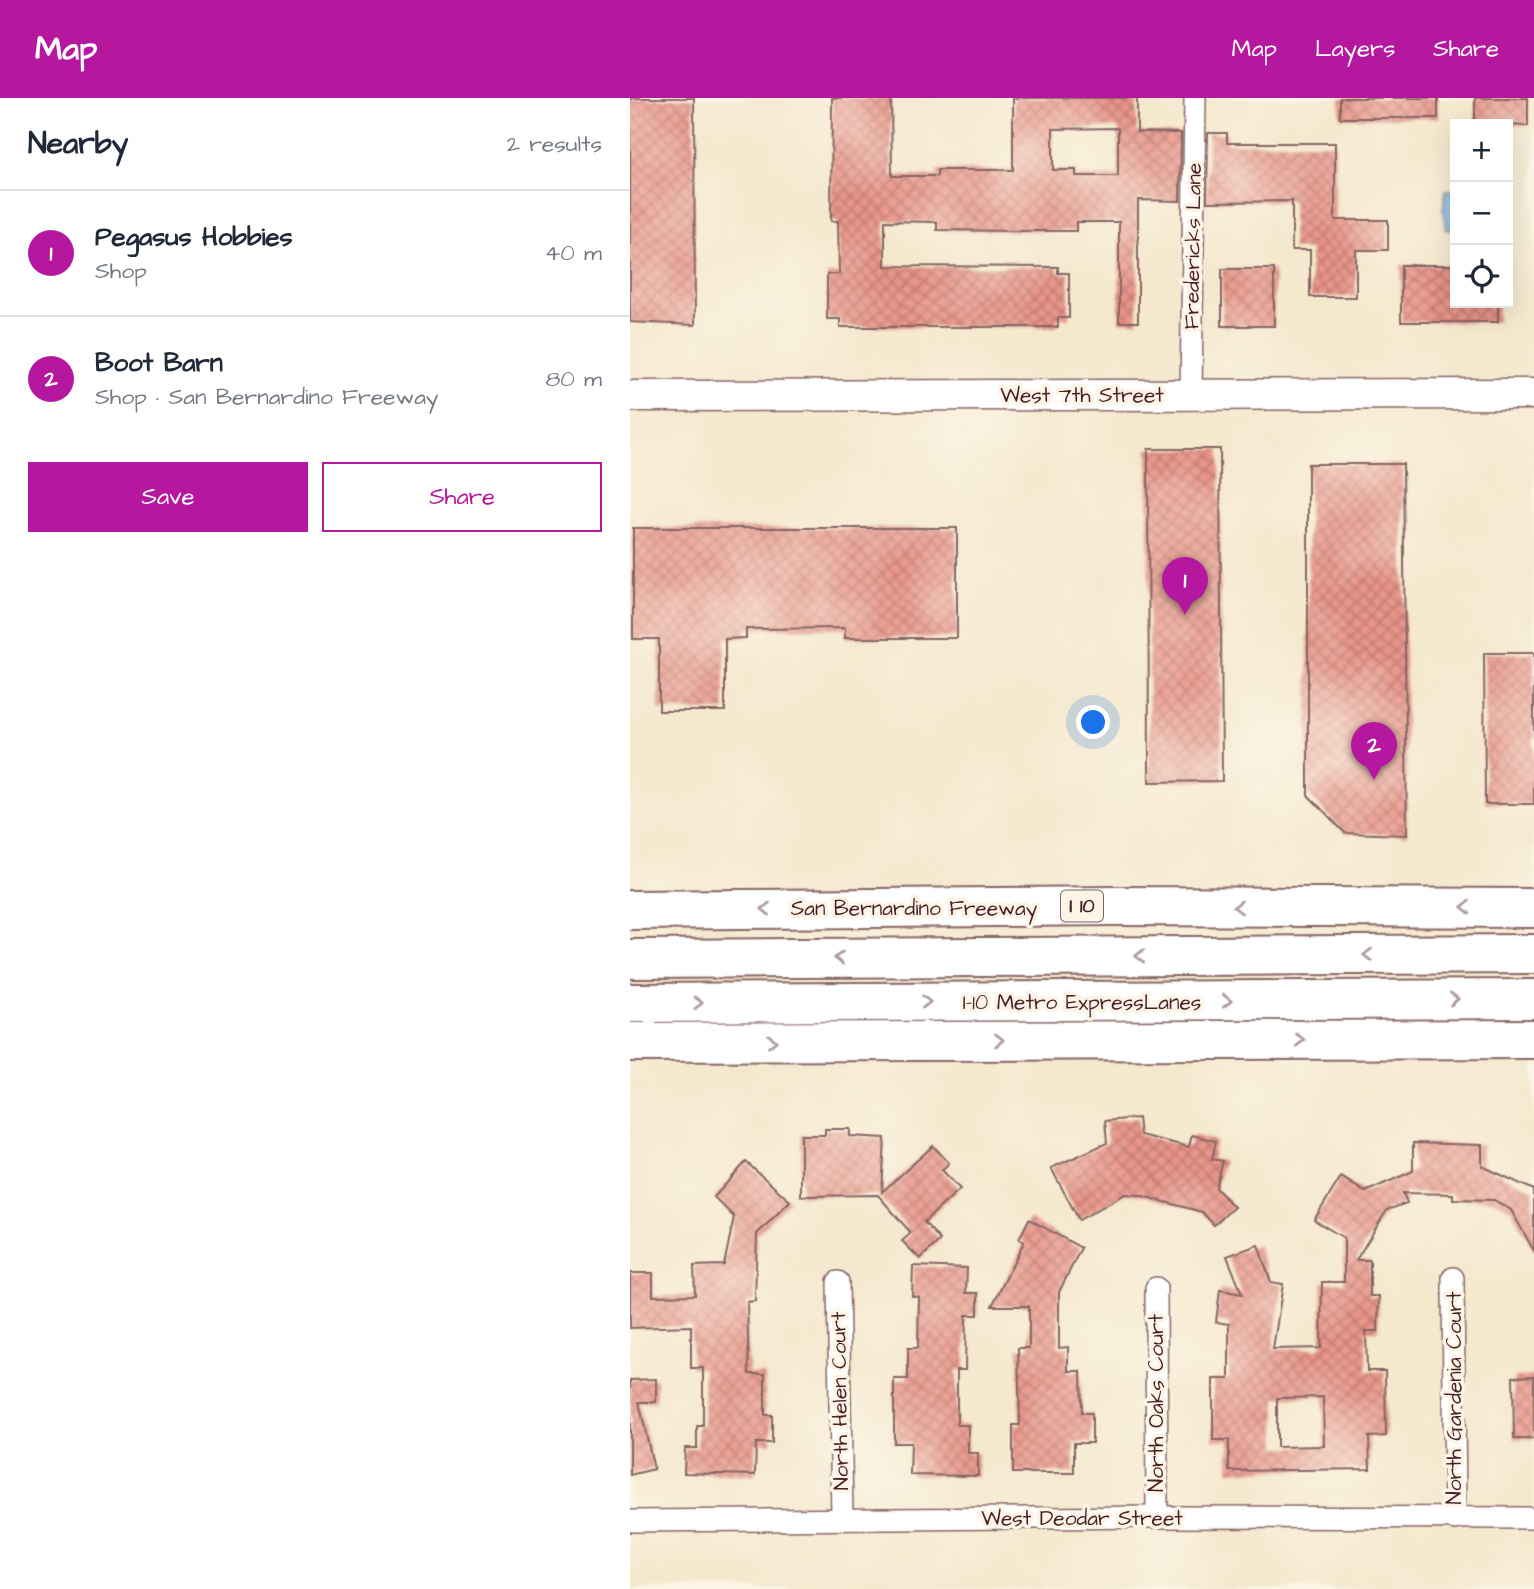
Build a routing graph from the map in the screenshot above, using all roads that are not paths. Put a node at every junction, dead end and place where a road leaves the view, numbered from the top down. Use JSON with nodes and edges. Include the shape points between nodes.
{"nodes":[{"id":1,"x":1195,"y":98,"type":"edge"},
{"id":2,"x":1534,"y":394,"type":"edge"},
{"id":3,"x":1191,"y":395,"type":"junction"},
{"id":4,"x":630,"y":396,"type":"edge"},
{"id":5,"x":1534,"y":908,"type":"edge"},
{"id":6,"x":630,"y":910,"type":"edge"},
{"id":7,"x":1534,"y":954,"type":"edge"},
{"id":8,"x":630,"y":959,"type":"edge"},
{"id":9,"x":1534,"y":999,"type":"edge"},
{"id":10,"x":630,"y":1003,"type":"edge"},
{"id":11,"x":1534,"y":1039,"type":"edge"},
{"id":12,"x":630,"y":1042,"type":"edge"},
{"id":13,"x":1453,"y":1278,"type":"dead end"},
{"id":14,"x":838,"y":1282,"type":"dead end"},
{"id":15,"x":1156,"y":1288,"type":"dead end"},
{"id":16,"x":1157,"y":1517,"type":"junction"},
{"id":17,"x":1534,"y":1518,"type":"edge"},
{"id":18,"x":842,"y":1519,"type":"junction"},
{"id":19,"x":1455,"y":1519,"type":"junction"},
{"id":20,"x":630,"y":1521,"type":"edge"}],
"edges":[{"from":1,"to":3,"type":"street","name":"Fredericks Lane"},
{"from":2,"to":3,"type":"main road","name":"West 7th Street"},
{"from":3,"to":4,"type":"main road","name":"West 7th Street"},
{"from":5,"to":6,"type":"highway","name":"San Bernardino Freeway","number":"I 10","one_way":true},
{"from":7,"to":8,"type":"highway","one_way":true},
{"from":10,"to":9,"type":"highway","name":"I-10 Metro ExpressLanes","one_way":true},
{"from":12,"to":11,"type":"highway","one_way":true},
{"from":13,"to":19,"type":"street","name":"North Gardenia Court"},
{"from":14,"to":18,"type":"street","name":"North Helen Court"},
{"from":15,"to":16,"type":"street","name":"North Oaks Court"},
{"from":16,"to":18,"type":"street","name":"West Deodar Street"},
{"from":16,"to":19,"type":"street","name":"West Deodar Street"},
{"from":17,"to":19,"type":"street","name":"West Deodar Street"},
{"from":18,"to":20,"type":"street","name":"West Deodar Street"}]}
